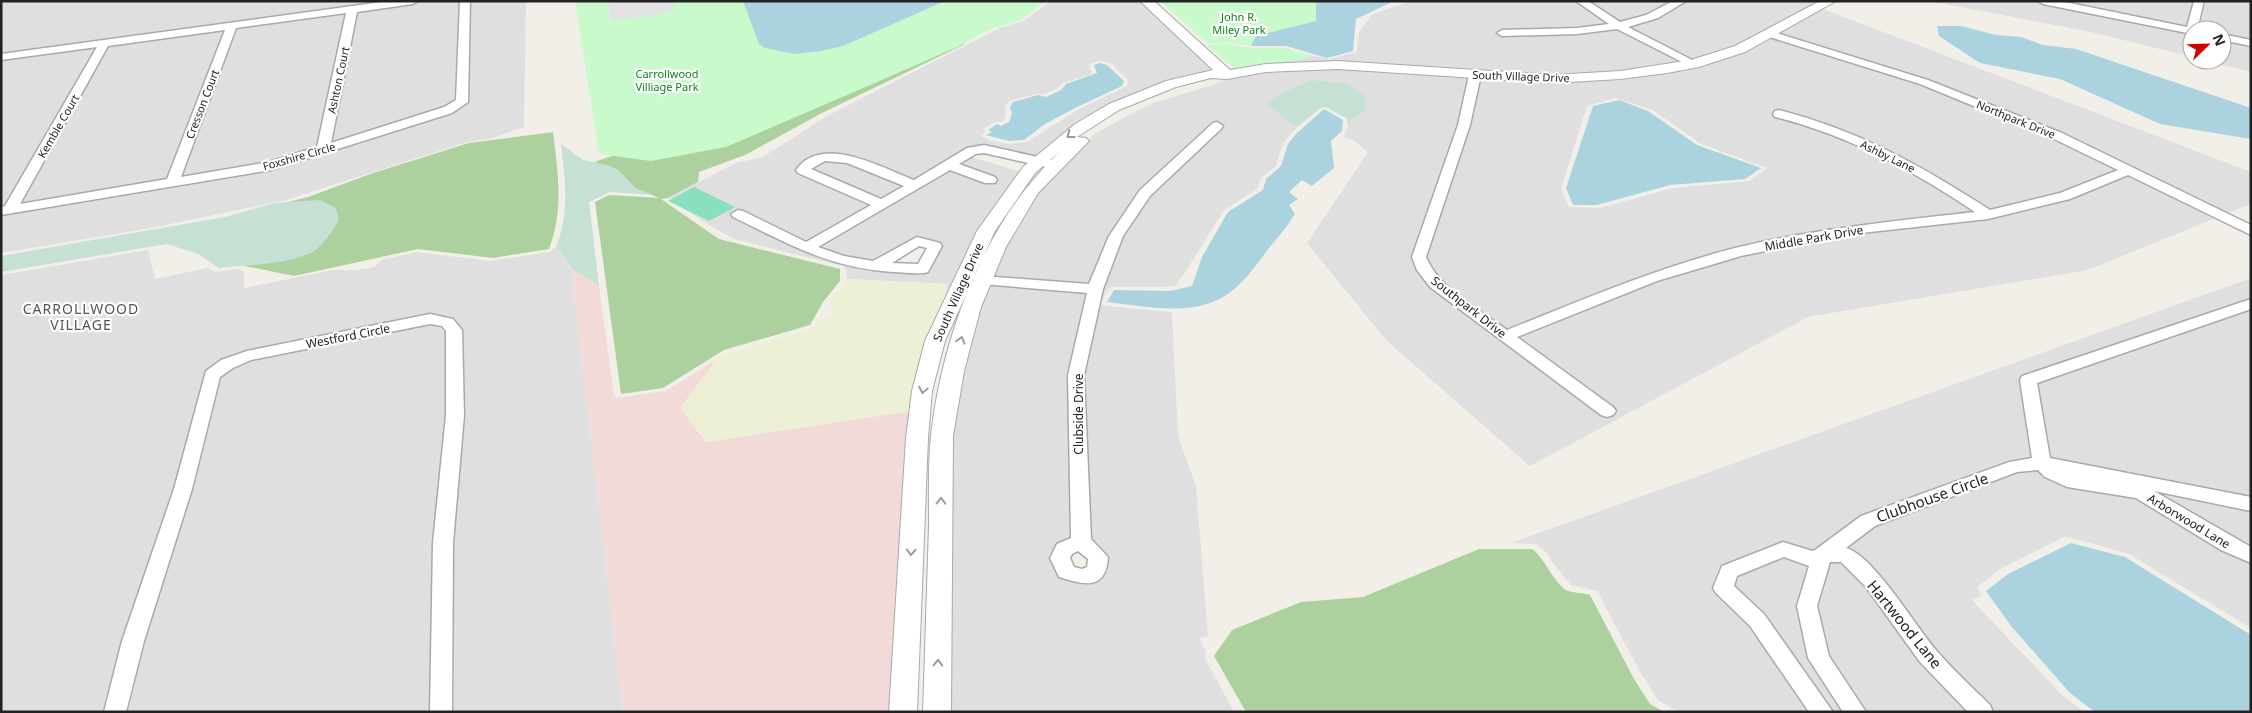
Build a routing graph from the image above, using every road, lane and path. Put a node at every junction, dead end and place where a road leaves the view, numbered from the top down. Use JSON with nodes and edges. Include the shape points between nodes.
{"nodes":[{"id":1,"x":413,"y":1,"type":"edge"},
{"id":2,"x":465,"y":1,"type":"edge"},
{"id":3,"x":1146,"y":1,"type":"edge"},
{"id":4,"x":1581,"y":1,"type":"edge"},
{"id":5,"x":1681,"y":1,"type":"edge"},
{"id":6,"x":1830,"y":1,"type":"edge"},
{"id":7,"x":2199,"y":1,"type":"edge"},
{"id":8,"x":2048,"y":2,"type":"edge"},
{"id":9,"x":352,"y":9,"type":"junction"},
{"id":10,"x":2195,"y":20,"type":"edge"},
{"id":11,"x":232,"y":25,"type":"junction"},
{"id":12,"x":1617,"y":25,"type":"junction"},
{"id":13,"x":2182,"y":29,"type":"edge"},
{"id":14,"x":1502,"y":33,"type":"dead end"},
{"id":15,"x":1770,"y":34,"type":"junction"},
{"id":16,"x":2232,"y":39,"type":"edge"},
{"id":17,"x":106,"y":42,"type":"junction"},
{"id":18,"x":2251,"y":43,"type":"edge"},
{"id":19,"x":1,"y":56,"type":"edge"},
{"id":20,"x":1694,"y":64,"type":"junction"},
{"id":21,"x":1227,"y":75,"type":"junction"},
{"id":22,"x":1474,"y":75,"type":"junction"},
{"id":23,"x":1779,"y":114,"type":"dead end"},
{"id":24,"x":1217,"y":126,"type":"dead end"},
{"id":25,"x":323,"y":150,"type":"junction"},
{"id":26,"x":949,"y":165,"type":"junction"},
{"id":27,"x":1042,"y":168,"type":"junction"},
{"id":28,"x":2130,"y":170,"type":"junction"},
{"id":29,"x":990,"y":180,"type":"dead end"},
{"id":30,"x":172,"y":183,"type":"junction"},
{"id":31,"x":914,"y":185,"type":"junction"},
{"id":32,"x":882,"y":205,"type":"junction"},
{"id":33,"x":6,"y":211,"type":"edge"},
{"id":34,"x":738,"y":214,"type":"dead end"},
{"id":35,"x":1988,"y":214,"type":"junction"},
{"id":36,"x":2251,"y":231,"type":"edge"},
{"id":37,"x":807,"y":248,"type":"junction"},
{"id":38,"x":876,"y":266,"type":"dead end"},
{"id":39,"x":971,"y":279,"type":"junction"},
{"id":40,"x":1095,"y":289,"type":"junction"},
{"id":41,"x":2251,"y":304,"type":"edge"},
{"id":42,"x":1505,"y":336,"type":"junction"},
{"id":43,"x":1607,"y":411,"type":"dead end"},
{"id":44,"x":2042,"y":463,"type":"junction"},
{"id":45,"x":2251,"y":504,"type":"edge"},
{"id":46,"x":1081,"y":542,"type":"dead end"},
{"id":47,"x":1822,"y":555,"type":"junction"},
{"id":48,"x":2251,"y":556,"type":"edge"},
{"id":49,"x":115,"y":712,"type":"edge"},
{"id":50,"x":441,"y":712,"type":"edge"},
{"id":51,"x":903,"y":712,"type":"edge"},
{"id":52,"x":937,"y":712,"type":"edge"},
{"id":53,"x":1822,"y":712,"type":"edge"},
{"id":54,"x":1855,"y":712,"type":"edge"},
{"id":55,"x":1982,"y":712,"type":"edge"}],
"edges":[{"from":1,"to":9,"type":"street"},
{"from":2,"to":25,"type":"street","name":"Foxshire Circle","via":[[462,102],[448,110]]},
{"from":3,"to":21,"type":"street"},
{"from":4,"to":12,"type":"street"},
{"from":5,"to":12,"type":"street","via":[[1650,17]]},
{"from":6,"to":15,"type":"street","name":"South Village Drive"},
{"from":7,"to":10,"type":"street"},
{"from":8,"to":13,"type":"street"},
{"from":9,"to":11,"type":"street"},
{"from":9,"to":25,"type":"street","name":"Ashton Court"},
{"from":11,"to":17,"type":"street"},
{"from":11,"to":30,"type":"street","name":"Cresson Court"},
{"from":12,"to":14,"type":"street","via":[[1564,32]]},
{"from":12,"to":20,"type":"street"},
{"from":15,"to":20,"type":"street","name":"South Village Drive","via":[[1740,49]]},
{"from":15,"to":28,"type":"street","name":"Northpark Drive","via":[[1924,82],[2058,136]]},
{"from":16,"to":18,"type":"street"},
{"from":17,"to":19,"type":"street"},
{"from":17,"to":33,"type":"street","name":"Kemble Court"},
{"from":20,"to":22,"type":"street","name":"South Village Drive","via":[[1620,75],[1553,79]]},
{"from":21,"to":22,"type":"street","name":"South Village Drive","via":[[1266,68],[1338,65]]},
{"from":21,"to":27,"type":"street","name":"South Village Drive","via":[[1211,74],[1140,95],[1080,127]]},
{"from":22,"to":42,"type":"street","name":"Southpark Drive","via":[[1464,125],[1419,257],[1435,284]]},
{"from":23,"to":35,"type":"street","name":"Ashby Lane","via":[[1829,128],[1890,155]]},
{"from":24,"to":40,"type":"street","name":"Clubside Drive","via":[[1145,193],[1116,236]]},
{"from":25,"to":30,"type":"street","name":"Foxshire Circle","via":[[271,166]]},
{"from":26,"to":27,"type":"street","via":[[972,151],[978,156]]},
{"from":26,"to":29,"type":"street"},
{"from":26,"to":31,"type":"street"},
{"from":27,"to":39,"type":"street","name":"South Village Drive","via":[[1003,236]]},
{"from":28,"to":35,"type":"street","name":"Middle Park Drive","via":[[2066,196]]},
{"from":28,"to":36,"type":"street","name":"Northpark Drive"},
{"from":30,"to":33,"type":"street","name":"Foxshire Circle"},
{"from":31,"to":32,"type":"street"},
{"from":31,"to":32,"type":"street","via":[[841,158],[826,157],[805,165],[803,170]]},
{"from":32,"to":37,"type":"street"},
{"from":34,"to":37,"type":"street"},
{"from":35,"to":42,"type":"street","name":"Middle Park Drive","via":[[1843,231],[1738,252],[1652,278]]},
{"from":37,"to":38,"type":"street"},
{"from":39,"to":40,"type":"street"},
{"from":39,"to":51,"type":"street","name":"South Village Drive","one_way":true,"via":[[935,341],[922,391]]},
{"from":52,"to":39,"type":"street","name":"South Village Drive","one_way":true,"via":[[942,436]]},
{"from":40,"to":46,"type":"street","name":"Clubside Drive","via":[[1076,375]]},
{"from":41,"to":44,"type":"street","via":[[2028,380]]},
{"from":42,"to":43,"type":"street","name":"Southpark Drive"},
{"from":44,"to":45,"type":"street","name":"Clubhouse Circle"},
{"from":44,"to":47,"type":"street","name":"Clubhouse Circle","via":[[2016,466],[1868,521]]},
{"from":44,"to":48,"type":"street","name":"Arborwood Lane","via":[[2051,473],[2067,481],[2141,492]]},
{"from":47,"to":53,"type":"street","name":"Hartwood Lane","via":[[1810,559],[1783,549],[1729,570],[1723,588],[1757,620]]},
{"from":47,"to":54,"type":"street","via":[[1807,606],[1819,658]]},
{"from":47,"to":55,"type":"street","name":"Hartwood Lane","via":[[1846,555],[1873,582],[1928,656]]},
{"from":49,"to":50,"type":"street","name":"Westford Circle","via":[[133,641],[183,489],[212,375],[227,364],[247,356],[430,319],[447,322],[454,330],[455,415],[443,543]]}]}
